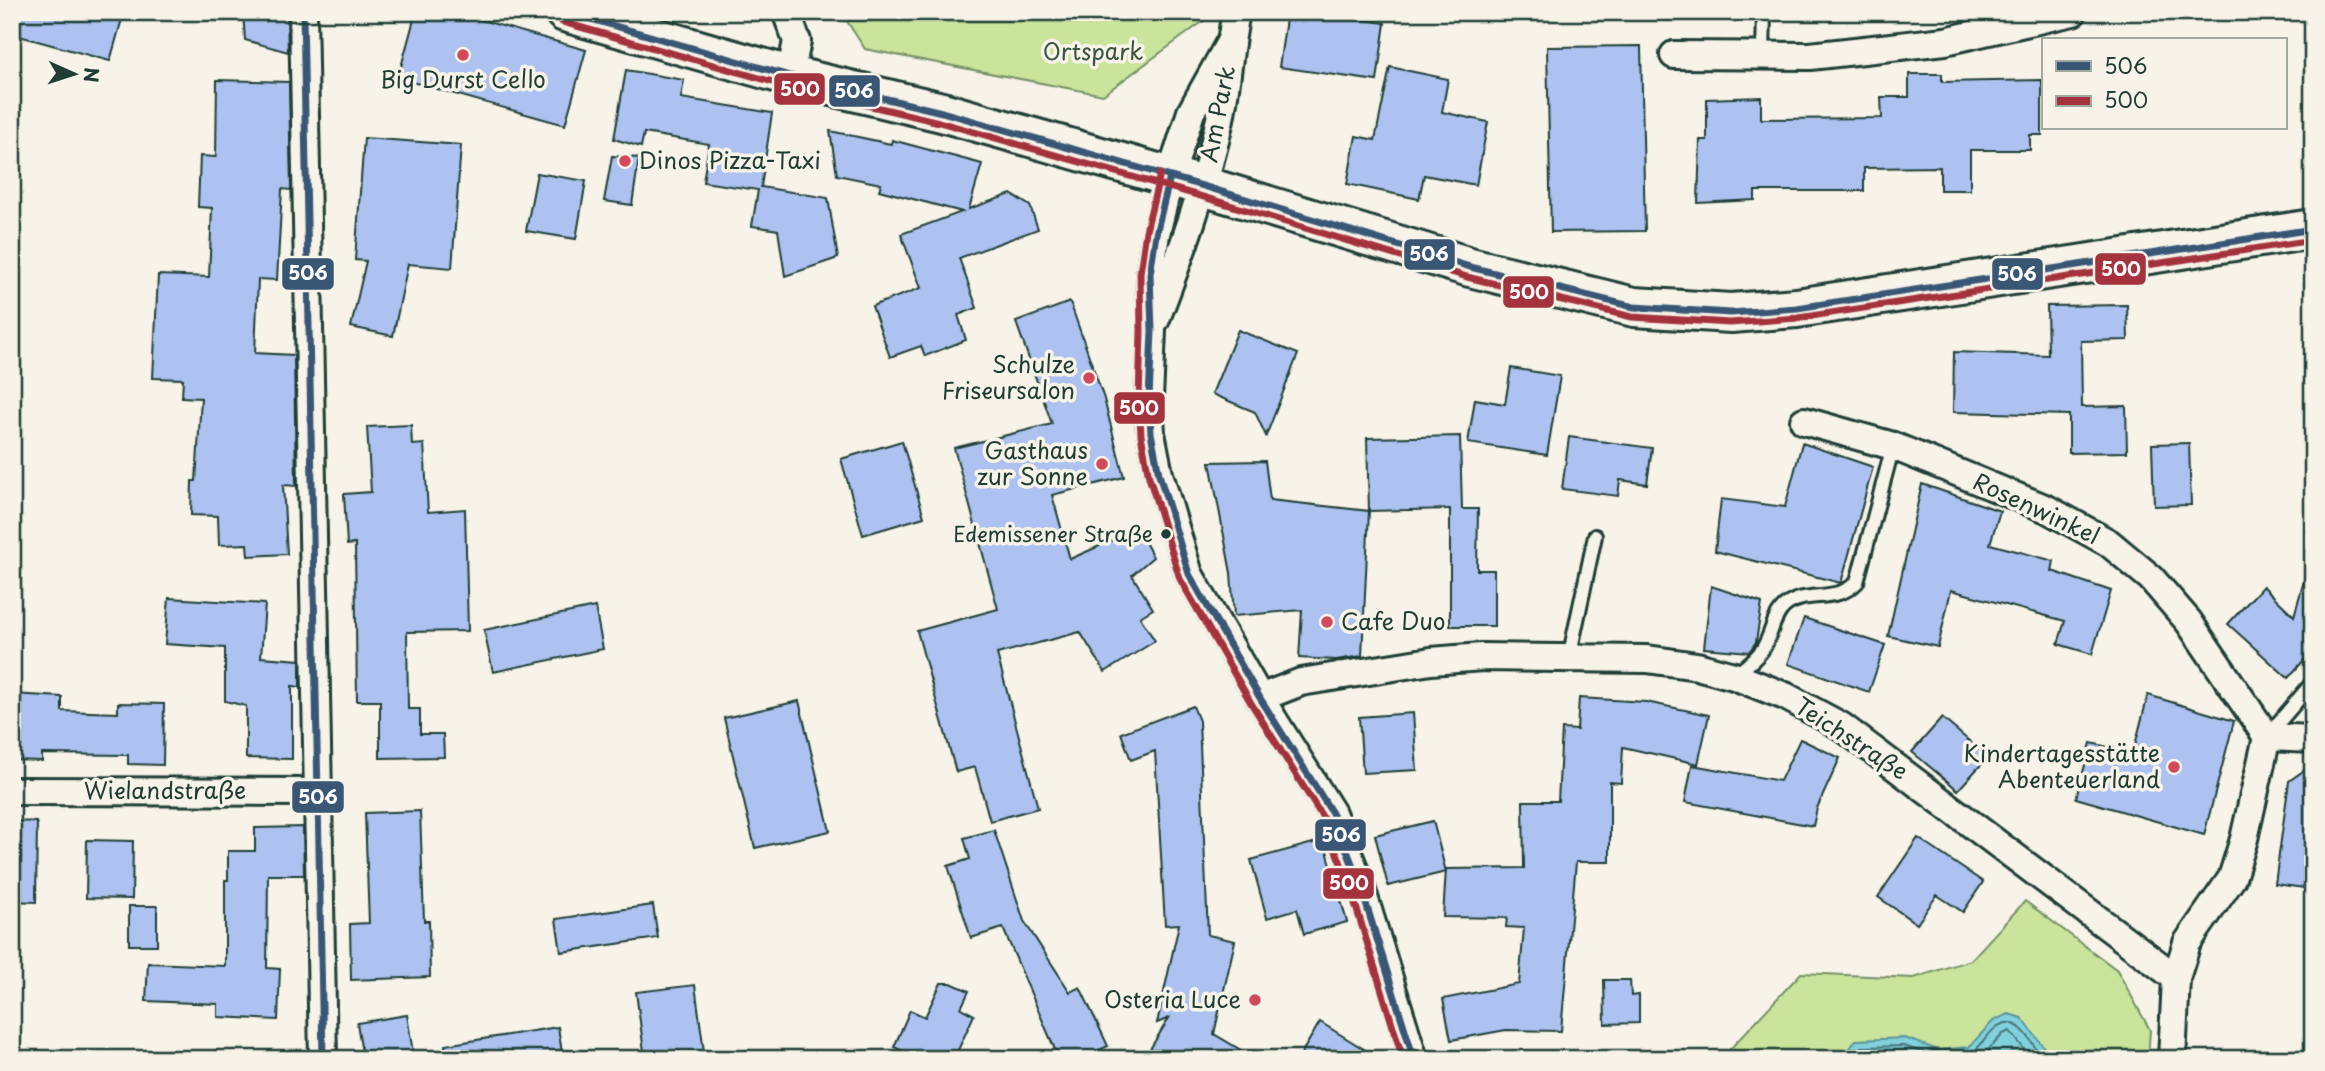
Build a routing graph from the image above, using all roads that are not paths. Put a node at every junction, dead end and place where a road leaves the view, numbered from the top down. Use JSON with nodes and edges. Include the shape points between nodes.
{"nodes":[{"id":1,"x":303,"y":12,"type":"edge"},
{"id":2,"x":565,"y":12,"type":"edge"},
{"id":3,"x":786,"y":12,"type":"edge"},
{"id":4,"x":1236,"y":12,"type":"edge"},
{"id":5,"x":1764,"y":12,"type":"edge"},
{"id":6,"x":2073,"y":12,"type":"edge"},
{"id":7,"x":1674,"y":55,"type":"dead end"},
{"id":8,"x":1763,"y":55,"type":"junction"},
{"id":9,"x":790,"y":76,"type":"junction"},
{"id":10,"x":1187,"y":181,"type":"junction"},
{"id":11,"x":2313,"y":229,"type":"edge"},
{"id":12,"x":1804,"y":421,"type":"dead end"},
{"id":13,"x":1893,"y":446,"type":"junction"},
{"id":14,"x":1595,"y":536,"type":"dead end"},
{"id":15,"x":1569,"y":658,"type":"junction"},
{"id":16,"x":1734,"y":676,"type":"junction"},
{"id":17,"x":2313,"y":682,"type":"edge"},
{"id":18,"x":1260,"y":698,"type":"junction"},
{"id":19,"x":2267,"y":737,"type":"junction"},
{"id":20,"x":2313,"y":739,"type":"edge"},
{"id":21,"x":12,"y":791,"type":"edge"},
{"id":22,"x":318,"y":792,"type":"junction"},
{"id":23,"x":2176,"y":978,"type":"junction"},
{"id":24,"x":323,"y":1059,"type":"edge"},
{"id":25,"x":1414,"y":1059,"type":"edge"},
{"id":26,"x":2172,"y":1059,"type":"edge"}],
"edges":[{"from":1,"to":22,"type":"street"},
{"from":2,"to":9,"type":"main road"},
{"from":3,"to":9,"type":"street","via":[[797,41]]},
{"from":4,"to":10,"type":"street","name":"Am Park","via":[[1226,87]]},
{"from":5,"to":8,"type":"lane"},
{"from":6,"to":8,"type":"street","via":[[1945,41],[1810,56]]},
{"from":7,"to":8,"type":"street"},
{"from":9,"to":10,"type":"main road","via":[[942,112]]},
{"from":10,"to":11,"type":"main road","via":[[1470,267],[1634,307],[1699,313],[1797,308]]},
{"from":10,"to":18,"type":"street","via":[[1184,248],[1152,331],[1152,433],[1158,474],[1189,574]]},
{"from":12,"to":13,"type":"street","name":"Rosenwinkel"},
{"from":13,"to":16,"type":"lane","via":[[1857,582],[1848,591],[1798,599],[1785,606],[1763,649]]},
{"from":13,"to":19,"type":"street","name":"Rosenwinkel","via":[[2047,509],[2109,543],[2151,578],[2189,622]]},
{"from":14,"to":15,"type":"lane"},
{"from":15,"to":16,"type":"street","name":"Teichstraße","via":[[1647,659]]},
{"from":15,"to":18,"type":"street","name":"Teichstraße","via":[[1431,661],[1301,682]]},
{"from":16,"to":23,"type":"street","name":"Teichstraße","via":[[1841,726]]},
{"from":17,"to":19,"type":"lane"},
{"from":18,"to":25,"type":"street","via":[[1332,813],[1359,881]]},
{"from":19,"to":20,"type":"street"},
{"from":19,"to":23,"type":"street","via":[[2232,878],[2187,943]]},
{"from":21,"to":22,"type":"street","name":"Wielandstraße"},
{"from":22,"to":24,"type":"street"},
{"from":23,"to":26,"type":"street"}]}
